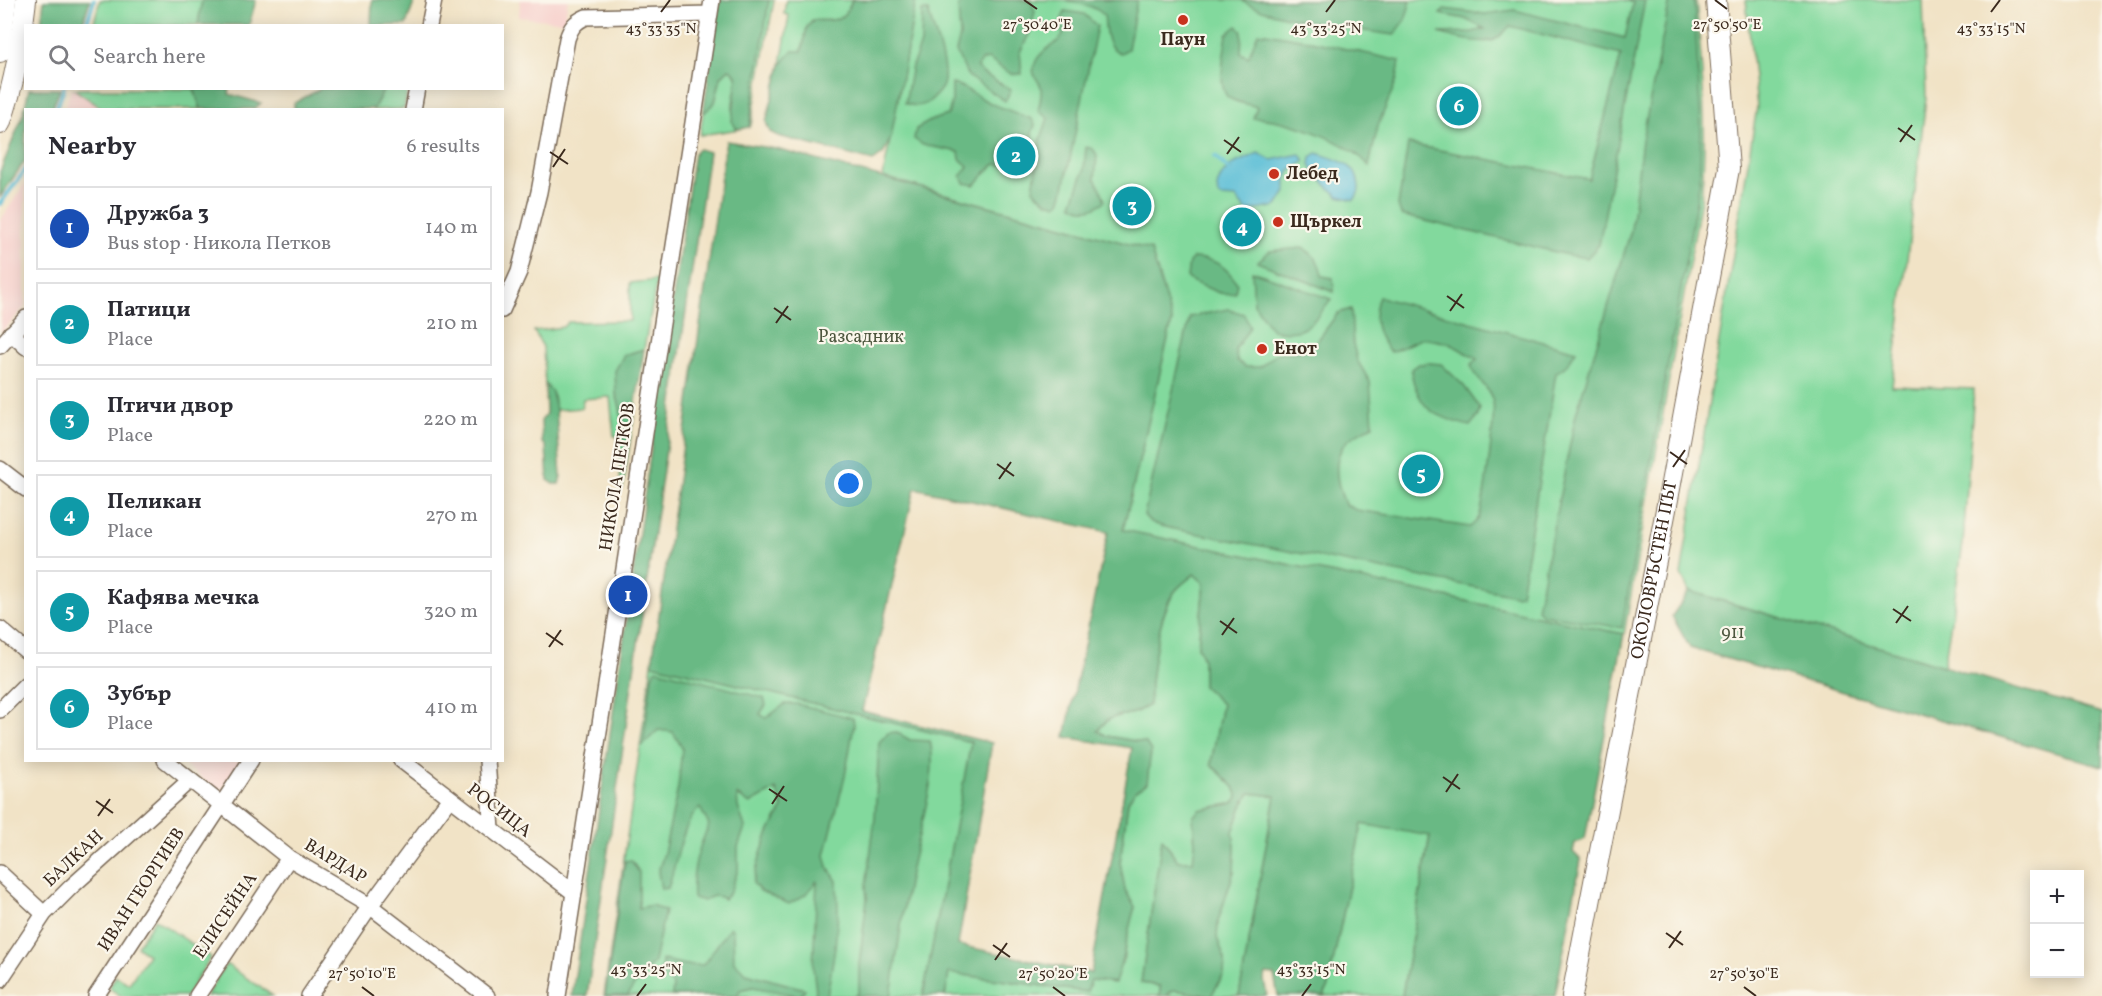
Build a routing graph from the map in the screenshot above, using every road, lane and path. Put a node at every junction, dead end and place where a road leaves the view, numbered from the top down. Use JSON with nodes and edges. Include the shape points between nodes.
{"nodes":[{"id":1,"x":6,"y":0,"type":"edge"},
{"id":2,"x":26,"y":0,"type":"edge"},
{"id":3,"x":434,"y":0,"type":"edge"},
{"id":4,"x":1716,"y":0,"type":"edge"},
{"id":5,"x":711,"y":7,"type":"edge"},
{"id":6,"x":429,"y":24,"type":"edge"},
{"id":7,"x":0,"y":52,"type":"edge"},
{"id":8,"x":417,"y":90,"type":"edge"},
{"id":9,"x":412,"y":108,"type":"edge"},
{"id":10,"x":0,"y":124,"type":"edge"},
{"id":11,"x":504,"y":306,"type":"edge"},
{"id":12,"x":24,"y":320,"type":"edge"},
{"id":13,"x":11,"y":333,"type":"junction"},
{"id":14,"x":24,"y":345,"type":"edge"},
{"id":15,"x":0,"y":346,"type":"edge"},
{"id":16,"x":0,"y":469,"type":"edge"},
{"id":17,"x":24,"y":487,"type":"edge"},
{"id":18,"x":0,"y":629,"type":"edge"},
{"id":19,"x":24,"y":649,"type":"edge"},
{"id":20,"x":24,"y":686,"type":"edge"},
{"id":21,"x":0,"y":710,"type":"edge"},
{"id":22,"x":168,"y":762,"type":"edge"},
{"id":23,"x":250,"y":762,"type":"edge"},
{"id":24,"x":404,"y":762,"type":"edge"},
{"id":25,"x":487,"y":762,"type":"edge"},
{"id":26,"x":190,"y":780,"type":"junction"},
{"id":27,"x":450,"y":798,"type":"junction"},
{"id":28,"x":221,"y":805,"type":"junction"},
{"id":29,"x":492,"y":830,"type":"junction"},
{"id":30,"x":289,"y":858,"type":"junction"},
{"id":31,"x":0,"y":873,"type":"edge"},
{"id":32,"x":573,"y":892,"type":"junction"},
{"id":33,"x":370,"y":906,"type":"junction"},
{"id":34,"x":44,"y":914,"type":"junction"},
{"id":35,"x":0,"y":980,"type":"edge"},
{"id":36,"x":96,"y":996,"type":"edge"},
{"id":37,"x":196,"y":996,"type":"edge"},
{"id":38,"x":309,"y":996,"type":"edge"},
{"id":39,"x":487,"y":996,"type":"edge"},
{"id":40,"x":558,"y":996,"type":"edge"},
{"id":41,"x":1572,"y":996,"type":"edge"}],
"edges":[{"from":1,"to":7,"type":"main road"},
{"from":2,"to":10,"type":"main road","via":[[20,53]]},
{"from":3,"to":6,"type":"street"},
{"from":4,"to":41,"type":"main road","name":"ОКОЛОВРЪСТЕН ПЪТ","via":[[1730,169]]},
{"from":5,"to":11,"type":"street","via":[[586,17],[571,27],[539,192],[519,272]]},
{"from":5,"to":32,"type":"street","name":"НИКОЛА ПЕТКОВ"},
{"from":8,"to":9,"type":"street"},
{"from":12,"to":13,"type":"street"},
{"from":13,"to":14,"type":"street"},
{"from":13,"to":15,"type":"street"},
{"from":16,"to":17,"type":"street"},
{"from":18,"to":19,"type":"street"},
{"from":20,"to":21,"type":"street"},
{"from":22,"to":26,"type":"street","name":"ВАРДАР"},
{"from":23,"to":28,"type":"street"},
{"from":24,"to":27,"type":"street","name":"РОСИЦА"},
{"from":25,"to":29,"type":"street"},
{"from":26,"to":28,"type":"street","name":"ВАРДАР"},
{"from":26,"to":34,"type":"street","name":"БАЛКАН"},
{"from":27,"to":29,"type":"street","name":"РОСИЦА"},
{"from":27,"to":33,"type":"street"},
{"from":28,"to":30,"type":"street","name":"ВАРДАР"},
{"from":28,"to":36,"type":"street","name":"ИВАН ГЕОРГИЕВ"},
{"from":29,"to":32,"type":"street","name":"РОСИЦА"},
{"from":30,"to":33,"type":"street","name":"ВАРДАР"},
{"from":30,"to":37,"type":"street","name":"ЕЛИСЕЙНА"},
{"from":31,"to":34,"type":"street"},
{"from":32,"to":40,"type":"street","name":"НИКОЛА ПЕТКОВ"},
{"from":33,"to":38,"type":"street"},
{"from":33,"to":39,"type":"street","name":"ВАРДАР"},
{"from":34,"to":35,"type":"street","name":"БАЛКАН"}]}
